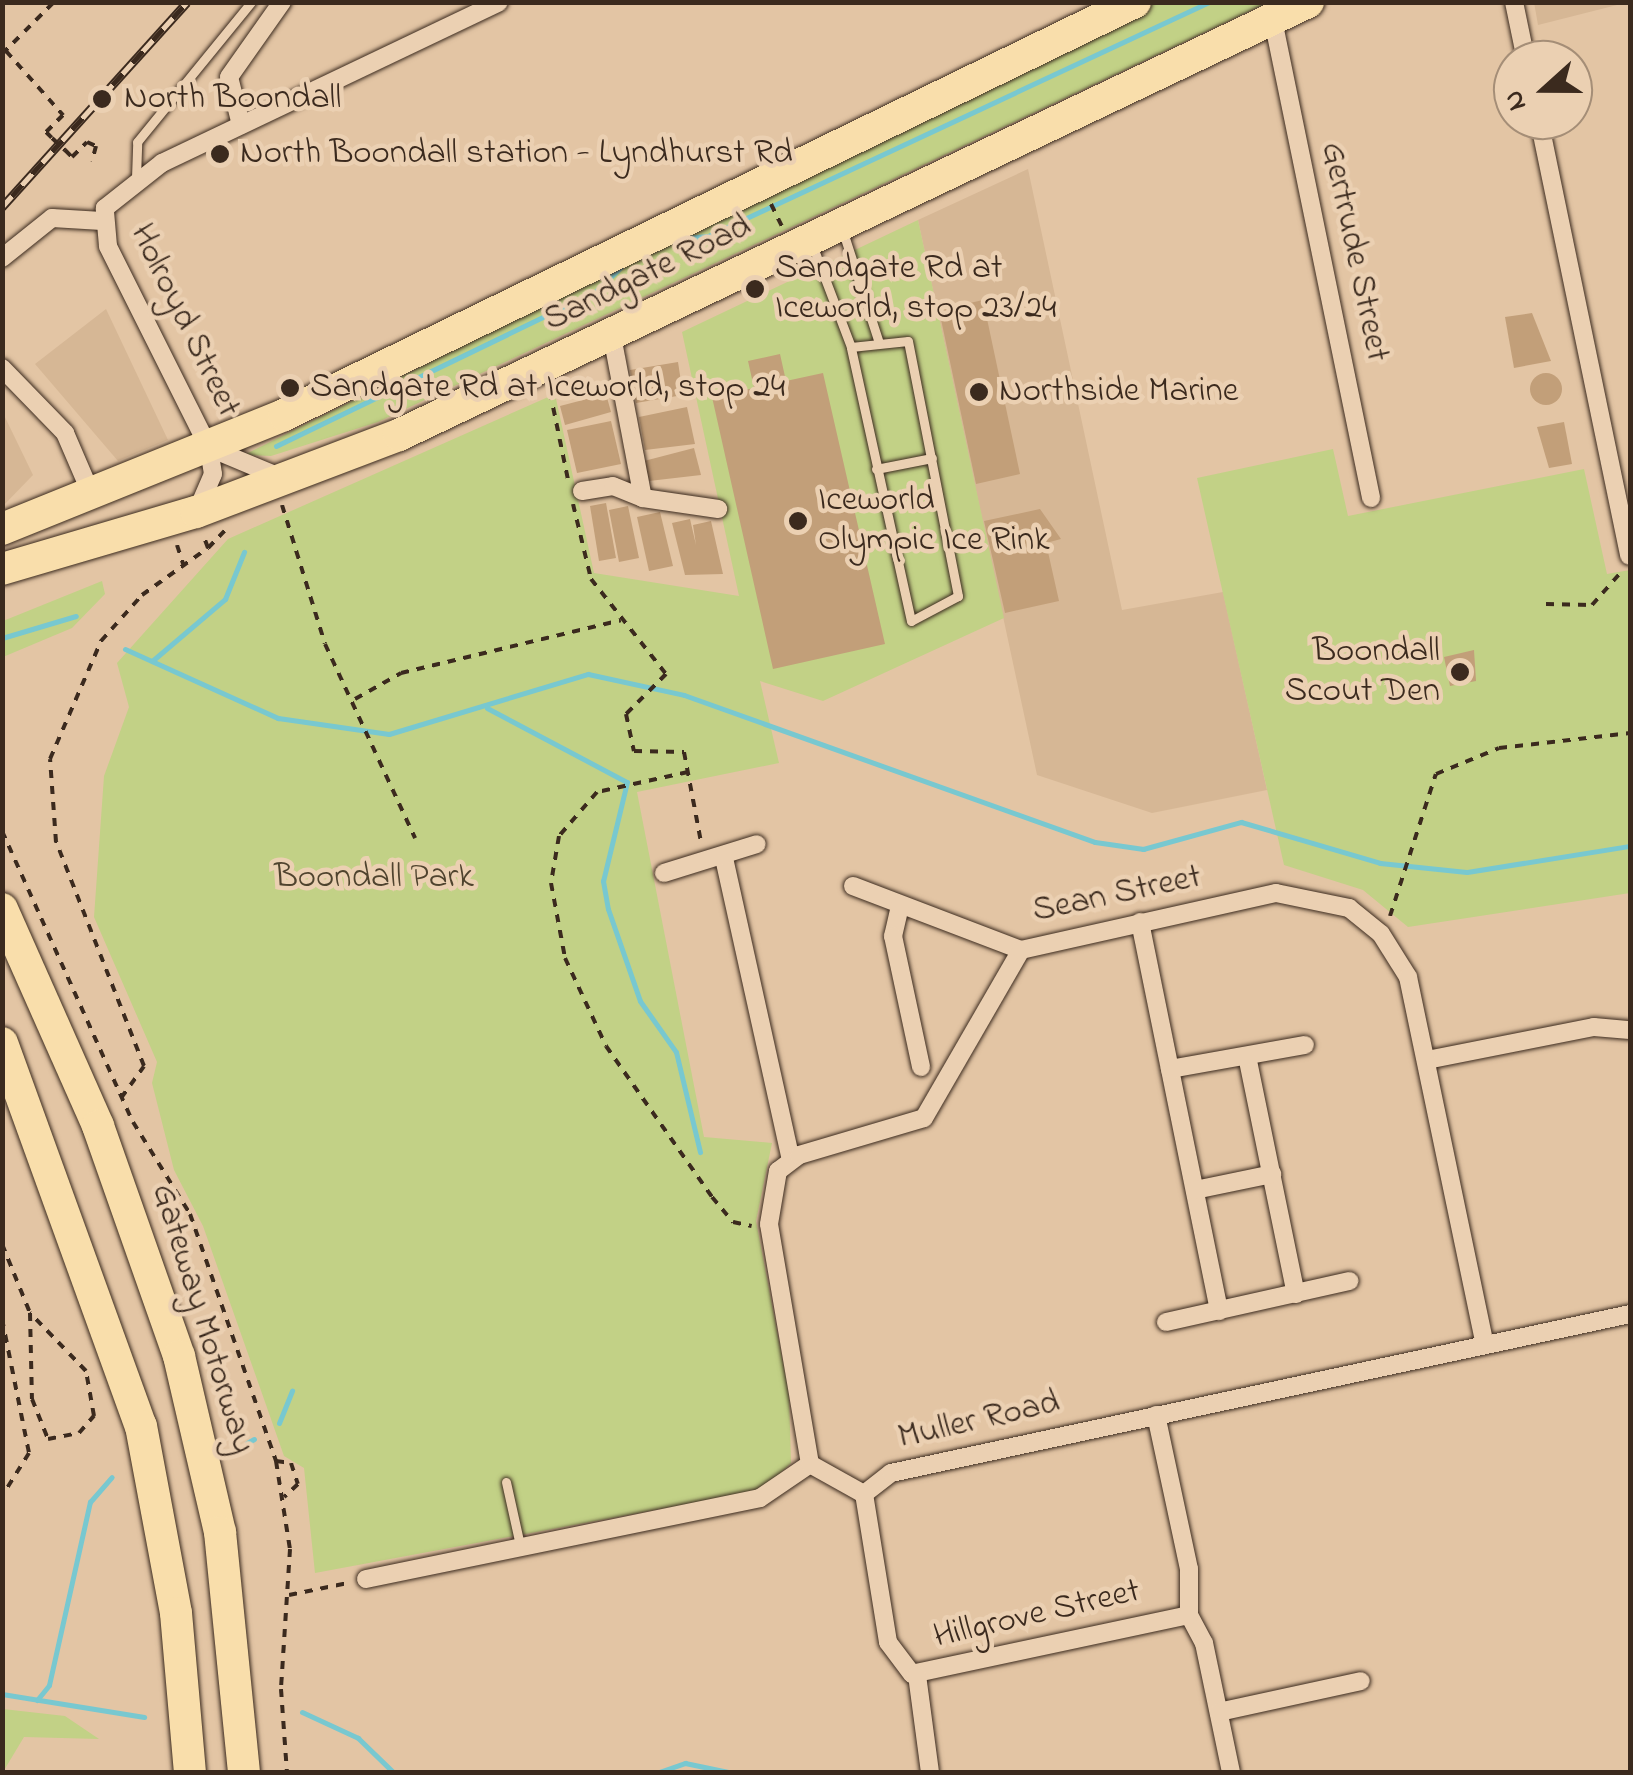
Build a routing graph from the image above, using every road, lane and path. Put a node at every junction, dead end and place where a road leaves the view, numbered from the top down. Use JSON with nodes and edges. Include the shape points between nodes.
{"nodes":[{"id":1,"x":54,"y":2,"type":"edge"},
{"id":2,"x":251,"y":2,"type":"edge"},
{"id":3,"x":282,"y":2,"type":"edge"},
{"id":4,"x":499,"y":2,"type":"edge"},
{"id":5,"x":1135,"y":2,"type":"edge"},
{"id":6,"x":1308,"y":2,"type":"edge"},
{"id":7,"x":1514,"y":2,"type":"edge"},
{"id":8,"x":1273,"y":20,"type":"junction"},
{"id":9,"x":1522,"y":40,"type":"edge"},
{"id":10,"x":4,"y":53,"type":"edge"},
{"id":11,"x":241,"y":125,"type":"junction"},
{"id":12,"x":1542,"y":140,"type":"edge"},
{"id":13,"x":92,"y":161,"type":"dead end"},
{"id":14,"x":136,"y":178,"type":"junction"},
{"id":15,"x":102,"y":221,"type":"junction"},
{"id":16,"x":825,"y":233,"type":"junction"},
{"id":17,"x":2,"y":258,"type":"edge"},
{"id":18,"x":612,"y":336,"type":"junction"},
{"id":19,"x":879,"y":343,"type":"junction"},
{"id":20,"x":851,"y":347,"type":"junction"},
{"id":21,"x":2,"y":368,"type":"edge"},
{"id":22,"x":550,"y":392,"type":"dead end"},
{"id":23,"x":209,"y":448,"type":"junction"},
{"id":24,"x":932,"y":458,"type":"junction"},
{"id":25,"x":876,"y":469,"type":"junction"},
{"id":26,"x":582,"y":491,"type":"dead end"},
{"id":27,"x":286,"y":492,"type":"junction"},
{"id":28,"x":94,"y":498,"type":"junction"},
{"id":29,"x":643,"y":498,"type":"junction"},
{"id":30,"x":1371,"y":498,"type":"dead end"},
{"id":31,"x":718,"y":510,"type":"dead end"},
{"id":32,"x":199,"y":519,"type":"junction"},
{"id":33,"x":2,"y":528,"type":"edge"},
{"id":34,"x":1629,"y":556,"type":"edge"},
{"id":35,"x":2,"y":569,"type":"edge"},
{"id":36,"x":1546,"y":604,"type":"dead end"},
{"id":37,"x":623,"y":620,"type":"junction"},
{"id":38,"x":355,"y":699,"type":"junction"},
{"id":39,"x":1630,"y":732,"type":"edge"},
{"id":40,"x":688,"y":772,"type":"junction"},
{"id":41,"x":2,"y":831,"type":"edge"},
{"id":42,"x":415,"y":838,"type":"dead end"},
{"id":43,"x":757,"y":844,"type":"dead end"},
{"id":44,"x":724,"y":858,"type":"junction"},
{"id":45,"x":706,"y":865,"type":"junction"},
{"id":46,"x":664,"y":873,"type":"dead end"},
{"id":47,"x":853,"y":886,"type":"dead end"},
{"id":48,"x":900,"y":906,"type":"junction"},
{"id":49,"x":2,"y":909,"type":"edge"},
{"id":50,"x":1140,"y":922,"type":"junction"},
{"id":51,"x":1380,"y":934,"type":"junction"},
{"id":52,"x":1021,"y":950,"type":"junction"},
{"id":53,"x":1630,"y":1030,"type":"edge"},
{"id":54,"x":2,"y":1043,"type":"edge"},
{"id":55,"x":1305,"y":1045,"type":"dead end"},
{"id":56,"x":1248,"y":1056,"type":"junction"},
{"id":57,"x":1427,"y":1060,"type":"junction"},
{"id":58,"x":922,"y":1067,"type":"dead end"},
{"id":59,"x":1170,"y":1069,"type":"junction"},
{"id":60,"x":121,"y":1098,"type":"junction"},
{"id":61,"x":791,"y":1159,"type":"junction"},
{"id":62,"x":1272,"y":1174,"type":"junction"},
{"id":63,"x":1195,"y":1190,"type":"junction"},
{"id":64,"x":769,"y":1224,"type":"junction"},
{"id":65,"x":2,"y":1244,"type":"edge"},
{"id":66,"x":1349,"y":1282,"type":"dead end"},
{"id":67,"x":1296,"y":1294,"type":"junction"},
{"id":68,"x":1219,"y":1311,"type":"junction"},
{"id":69,"x":30,"y":1313,"type":"junction"},
{"id":70,"x":1630,"y":1314,"type":"edge"},
{"id":71,"x":2,"y":1319,"type":"edge"},
{"id":72,"x":1166,"y":1322,"type":"dead end"},
{"id":73,"x":1485,"y":1344,"type":"junction"},
{"id":74,"x":1156,"y":1415,"type":"junction"},
{"id":75,"x":276,"y":1461,"type":"junction"},
{"id":76,"x":810,"y":1464,"type":"junction"},
{"id":77,"x":506,"y":1482,"type":"dead end"},
{"id":78,"x":864,"y":1494,"type":"junction"},
{"id":79,"x":2,"y":1496,"type":"edge"},
{"id":80,"x":284,"y":1497,"type":"junction"},
{"id":81,"x":520,"y":1545,"type":"junction"},
{"id":82,"x":366,"y":1579,"type":"joint"},
{"id":83,"x":290,"y":1594,"type":"junction"},
{"id":84,"x":1189,"y":1615,"type":"junction"},
{"id":85,"x":916,"y":1675,"type":"junction"},
{"id":86,"x":1361,"y":1682,"type":"dead end"},
{"id":87,"x":1219,"y":1712,"type":"junction"},
{"id":88,"x":190,"y":1772,"type":"edge"},
{"id":89,"x":244,"y":1772,"type":"edge"},
{"id":90,"x":287,"y":1772,"type":"edge"},
{"id":91,"x":930,"y":1772,"type":"edge"},
{"id":92,"x":1231,"y":1772,"type":"edge"}],
"edges":[{"from":1,"to":10,"type":"path"},
{"from":2,"to":14,"type":"lane","via":[[137,142]]},
{"from":3,"to":11,"type":"street","via":[[229,77]]},
{"from":4,"to":11,"type":"street"},
{"from":5,"to":23,"type":"highway","name":"Sandgate Road"},
{"from":6,"to":8,"type":"highway","name":"Sandgate Road"},
{"from":7,"to":9,"type":"street"},
{"from":8,"to":16,"type":"highway","name":"Sandgate Road"},
{"from":8,"to":30,"type":"street","name":"Gertrude Street"},
{"from":10,"to":13,"type":"path","bridge":true,"via":[[62,115],[46,132],[72,157],[87,142],[96,146]]},
{"from":11,"to":14,"type":"street"},
{"from":12,"to":34,"type":"street"},
{"from":14,"to":15,"type":"street"},
{"from":15,"to":17,"type":"street","via":[[52,218]]},
{"from":15,"to":23,"type":"street","name":"Holroyd Street"},
{"from":16,"to":18,"type":"highway","name":"Sandgate Road"},
{"from":16,"to":19,"type":"lane"},
{"from":16,"to":20,"type":"lane"},
{"from":18,"to":27,"type":"highway","name":"Sandgate Road"},
{"from":18,"to":29,"type":"street"},
{"from":19,"to":20,"type":"lane"},
{"from":19,"to":24,"type":"lane","via":[[908,341]]},
{"from":20,"to":25,"type":"lane"},
{"from":21,"to":28,"type":"street","via":[[65,433]]},
{"from":22,"to":37,"type":"path","via":[[590,579]]},
{"from":23,"to":27,"type":"street"},
{"from":23,"to":28,"type":"highway","name":"Sandgate Road"},
{"from":23,"to":32,"type":"street","via":[[213,474]]},
{"from":24,"to":25,"type":"lane"},
{"from":24,"to":25,"type":"lane","via":[[958,596],[911,621]]},
{"from":26,"to":29,"type":"street","via":[[613,486]]},
{"from":27,"to":32,"type":"highway","name":"Sandgate Road"},
{"from":27,"to":38,"type":"path","via":[[325,644]]},
{"from":28,"to":33,"type":"highway","name":"Sandgate Road"},
{"from":29,"to":31,"type":"street"},
{"from":32,"to":35,"type":"highway","name":"Sandgate Road"},
{"from":32,"to":60,"type":"path","via":[[208,548],[142,595],[94,652],[50,760],[56,842],[144,1066]]},
{"from":34,"to":36,"type":"path","via":[[1610,594],[1592,605]]},
{"from":37,"to":38,"type":"path","via":[[401,674]]},
{"from":37,"to":40,"type":"path","via":[[660,664],[665,685],[626,714],[634,752],[684,752]]},
{"from":38,"to":42,"type":"path"},
{"from":39,"to":51,"type":"path","via":[[1454,760],[1427,786],[1406,885]]},
{"from":40,"to":45,"type":"path"},
{"from":40,"to":64,"type":"path","via":[[611,786],[581,806],[552,854],[565,958],[606,1046],[712,1197],[734,1222]]},
{"from":41,"to":60,"type":"path"},
{"from":43,"to":44,"type":"street"},
{"from":44,"to":45,"type":"street"},
{"from":44,"to":61,"type":"street"},
{"from":45,"to":46,"type":"street"},
{"from":47,"to":48,"type":"street"},
{"from":48,"to":52,"type":"street"},
{"from":48,"to":58,"type":"street","via":[[893,936]]},
{"from":49,"to":89,"type":"highway","name":"Gateway Motorway","via":[[98,1126],[174,1341],[220,1532]]},
{"from":50,"to":51,"type":"street","name":"Sean Street","via":[[1292,893],[1349,908]]},
{"from":50,"to":52,"type":"street","name":"Sean Street"},
{"from":50,"to":59,"type":"street"},
{"from":51,"to":57,"type":"street","name":"Sean Street","via":[[1408,977]]},
{"from":52,"to":61,"type":"street","name":"Sean Street","via":[[924,1118]]},
{"from":53,"to":57,"type":"street","via":[[1594,1027]]},
{"from":54,"to":88,"type":"highway","via":[[140,1426],[176,1612]]},
{"from":55,"to":56,"type":"street"},
{"from":56,"to":59,"type":"street"},
{"from":56,"to":62,"type":"street"},
{"from":57,"to":73,"type":"street","name":"Sean Street"},
{"from":59,"to":63,"type":"street"},
{"from":60,"to":75,"type":"path","via":[[190,1214]]},
{"from":61,"to":64,"type":"street","via":[[772,1182]]},
{"from":62,"to":63,"type":"street"},
{"from":62,"to":67,"type":"street"},
{"from":63,"to":68,"type":"street"},
{"from":64,"to":76,"type":"street"},
{"from":65,"to":69,"type":"path"},
{"from":66,"to":67,"type":"street"},
{"from":67,"to":68,"type":"street"},
{"from":68,"to":72,"type":"street"},
{"from":69,"to":69,"type":"path","via":[[32,1399],[48,1440],[79,1433],[94,1416],[86,1371]]},
{"from":70,"to":73,"type":"street","name":"Muller Road"},
{"from":71,"to":79,"type":"path","via":[[29,1453]]},
{"from":73,"to":74,"type":"street","name":"Muller Road"},
{"from":74,"to":78,"type":"street","name":"Muller Road","via":[[891,1474]]},
{"from":74,"to":84,"type":"street","via":[[1190,1579]]},
{"from":75,"to":80,"type":"path"},
{"from":75,"to":80,"type":"path","via":[[290,1464],[297,1478]]},
{"from":76,"to":78,"type":"street"},
{"from":76,"to":81,"type":"street","via":[[767,1496]]},
{"from":77,"to":81,"type":"lane"},
{"from":78,"to":85,"type":"street","name":"Hillgrove Street","via":[[888,1642]]},
{"from":80,"to":83,"type":"path"},
{"from":81,"to":82,"type":"street"},
{"from":82,"to":83,"type":"path"},
{"from":83,"to":90,"type":"path","via":[[281,1689]]},
{"from":84,"to":85,"type":"street","name":"Hillgrove Street"},
{"from":84,"to":87,"type":"street"},
{"from":85,"to":91,"type":"street"},
{"from":86,"to":87,"type":"street"},
{"from":87,"to":92,"type":"street"}]}
